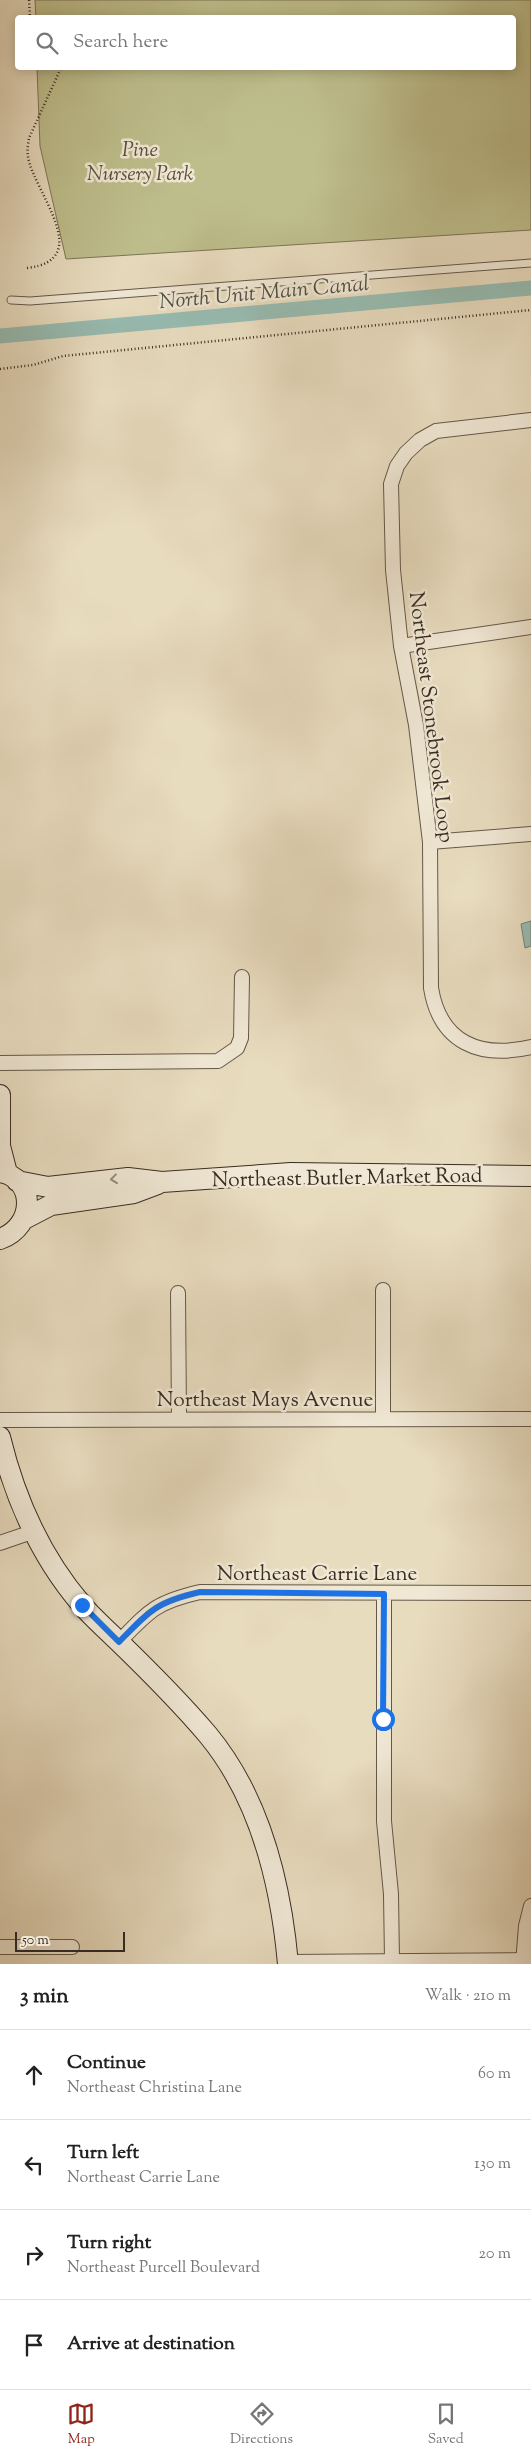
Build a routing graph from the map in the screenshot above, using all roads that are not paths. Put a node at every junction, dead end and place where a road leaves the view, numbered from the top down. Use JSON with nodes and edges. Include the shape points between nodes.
{"nodes":[{"id":1,"x":531,"y":263,"type":"edge"},
{"id":2,"x":11,"y":300,"type":"dead end"},
{"id":3,"x":531,"y":420,"type":"edge"},
{"id":4,"x":531,"y":627,"type":"edge"},
{"id":5,"x":401,"y":646,"type":"junction"},
{"id":6,"x":531,"y":834,"type":"edge"},
{"id":7,"x":430,"y":842,"type":"junction"},
{"id":8,"x":242,"y":977,"type":"dead end"},
{"id":9,"x":531,"y":1047,"type":"edge"},
{"id":10,"x":0,"y":1063,"type":"edge"},
{"id":11,"x":0,"y":1095,"type":"edge"},
{"id":12,"x":8,"y":1176,"type":"edge"},
{"id":13,"x":531,"y":1176,"type":"edge"},
{"id":14,"x":162,"y":1182,"type":"junction"},
{"id":15,"x":24,"y":1219,"type":"junction"},
{"id":16,"x":3,"y":1242,"type":"edge"},
{"id":17,"x":383,"y":1290,"type":"dead end"},
{"id":18,"x":178,"y":1293,"type":"dead end"},
{"id":19,"x":179,"y":1419,"type":"junction"},
{"id":20,"x":383,"y":1419,"type":"junction"},
{"id":21,"x":531,"y":1419,"type":"edge"},
{"id":22,"x":0,"y":1420,"type":"edge"},
{"id":23,"x":0,"y":1437,"type":"edge"},
{"id":24,"x":32,"y":1532,"type":"junction"},
{"id":25,"x":0,"y":1544,"type":"edge"},
{"id":26,"x":384,"y":1594,"type":"junction"},
{"id":27,"x":531,"y":1594,"type":"edge"},
{"id":28,"x":119,"y":1642,"type":"junction"},
{"id":29,"x":531,"y":1906,"type":"edge"},
{"id":30,"x":0,"y":1947,"type":"edge"},
{"id":31,"x":72,"y":1947,"type":"dead end"},
{"id":32,"x":392,"y":1960,"type":"junction"},
{"id":33,"x":525,"y":1962,"type":"edge"},
{"id":34,"x":288,"y":1963,"type":"edge"}],
"edges":[{"from":1,"to":2,"type":"lane"},
{"from":3,"to":5,"type":"street","name":"Northeast Stonebrook Loop","via":[[436,431],[420,440],[398,466],[391,484],[393,570]]},
{"from":4,"to":5,"type":"street"},
{"from":5,"to":7,"type":"street","name":"Northeast Stonebrook Loop","via":[[416,725]]},
{"from":6,"to":7,"type":"street"},
{"from":7,"to":9,"type":"street","name":"Northeast Stonebrook Loop","via":[[434,1009],[458,1039],[474,1047],[497,1050]]},
{"from":8,"to":10,"type":"street","via":[[241,1038],[237,1048],[218,1061]]},
{"from":11,"to":12,"type":"main road","via":[[0,1146]]},
{"from":14,"to":12,"type":"main road","name":"Northeast Butler Market Road","one_way":true,"via":[[128,1178],[48,1187]]},
{"from":12,"to":15,"type":"main road","via":[[26,1196]]},
{"from":13,"to":14,"type":"main road","name":"Northeast Butler Market Road","via":[[291,1174]]},
{"from":14,"to":15,"type":"main road","name":"Northeast Butler Market Road","via":[[134,1193],[51,1205]]},
{"from":15,"to":16,"type":"main road","name":"Northeast Butler Market Road"},
{"from":17,"to":20,"type":"street"},
{"from":18,"to":19,"type":"street"},
{"from":19,"to":20,"type":"street","name":"Northeast Mays Avenue"},
{"from":19,"to":22,"type":"street","name":"Northeast Mays Avenue"},
{"from":20,"to":21,"type":"street","name":"Northeast Mays Avenue"},
{"from":23,"to":24,"type":"main road","via":[[9,1473]]},
{"from":24,"to":25,"type":"street"},
{"from":24,"to":28,"type":"main road","via":[[82,1605]]},
{"from":26,"to":27,"type":"street","name":"Northeast Carrie Lane"},
{"from":26,"to":28,"type":"street","name":"Northeast Carrie Lane","via":[[200,1592],[172,1598],[149,1611]]},
{"from":26,"to":32,"type":"street","via":[[384,1822],[392,1894]]},
{"from":28,"to":34,"type":"main road","via":[[209,1736],[237,1779],[268,1854],[281,1905]]},
{"from":29,"to":33,"type":"street","via":[[526,1926]]},
{"from":30,"to":31,"type":"street"},
{"from":32,"to":33,"type":"street"},
{"from":32,"to":34,"type":"street"}]}
